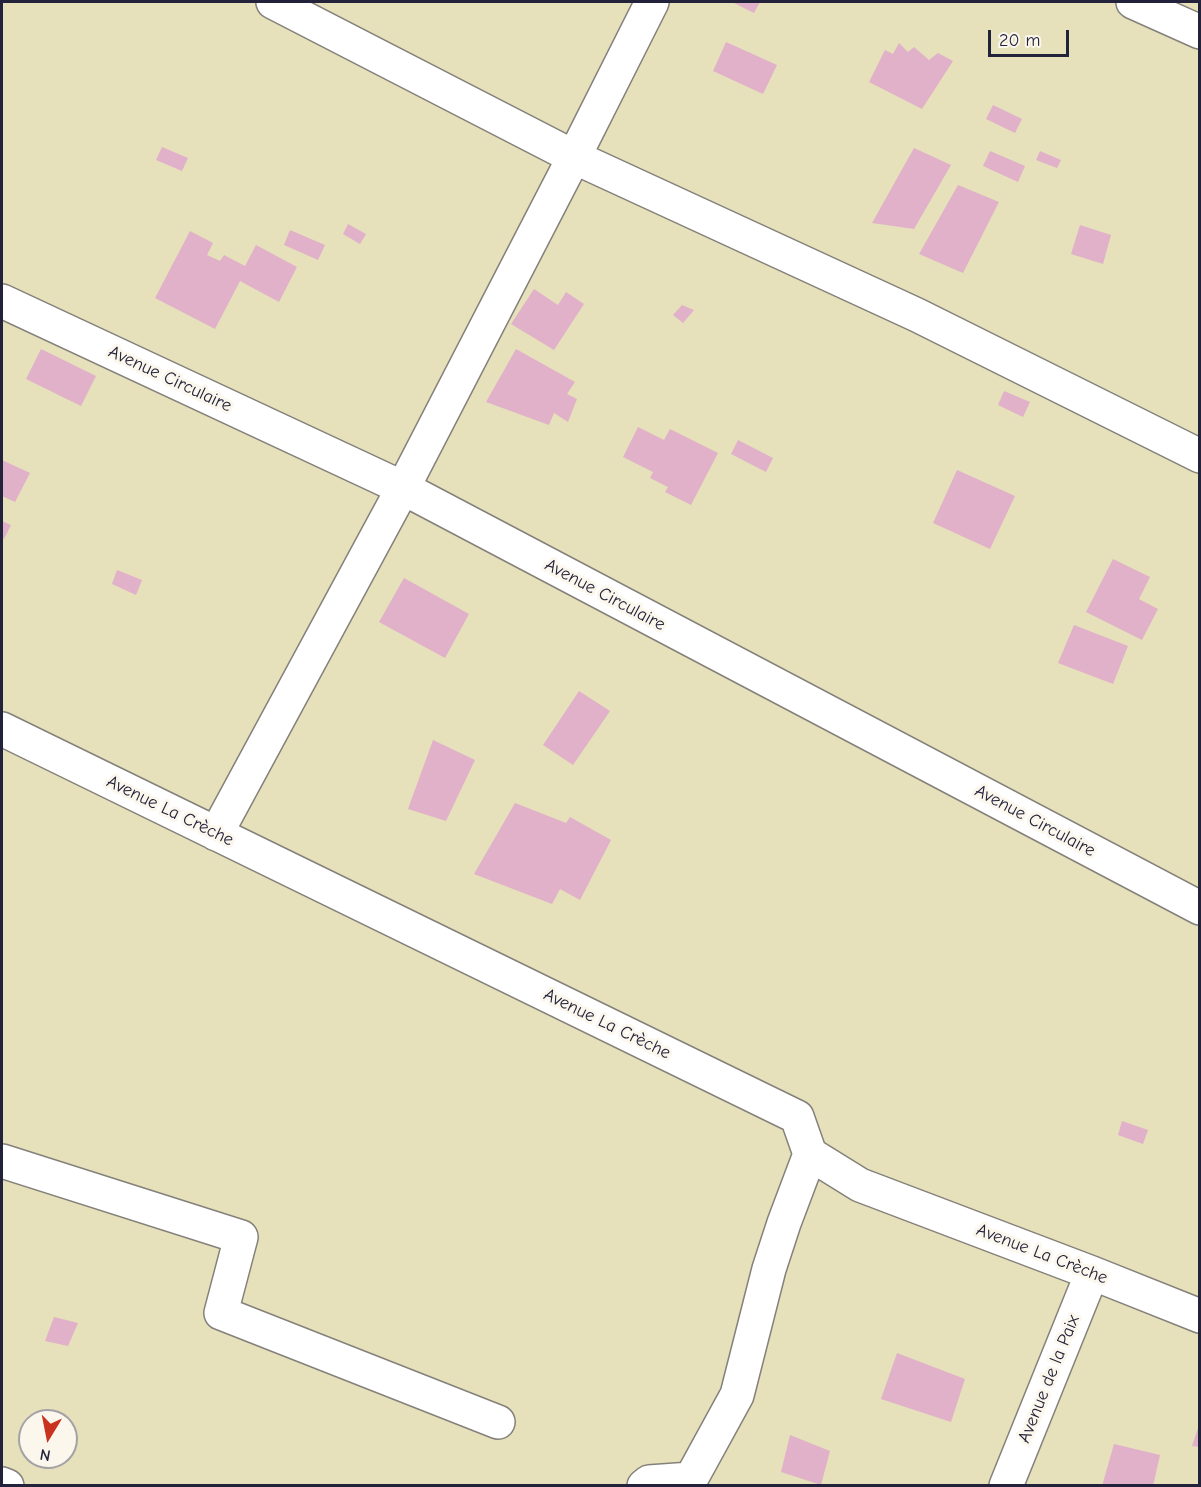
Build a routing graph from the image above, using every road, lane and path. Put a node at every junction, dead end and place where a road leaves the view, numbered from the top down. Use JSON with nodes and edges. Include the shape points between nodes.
{"nodes":[{"id":1,"x":273,"y":2,"type":"edge"},
{"id":2,"x":652,"y":2,"type":"edge"},
{"id":3,"x":1133,"y":2,"type":"edge"},
{"id":4,"x":1200,"y":32,"type":"edge"},
{"id":5,"x":574,"y":157,"type":"junction"},
{"id":6,"x":2,"y":301,"type":"edge"},
{"id":7,"x":1200,"y":456,"type":"edge"},
{"id":8,"x":403,"y":488,"type":"junction"},
{"id":9,"x":2,"y":729,"type":"edge"},
{"id":10,"x":216,"y":834,"type":"junction"},
{"id":11,"x":1200,"y":908,"type":"edge"},
{"id":12,"x":810,"y":1154,"type":"junction"},
{"id":13,"x":2,"y":1161,"type":"edge"},
{"id":14,"x":1092,"y":1273,"type":"junction"},
{"id":15,"x":1200,"y":1316,"type":"edge"},
{"id":16,"x":498,"y":1422,"type":"dead end"},
{"id":17,"x":2,"y":1484,"type":"edge"},
{"id":18,"x":7,"y":1485,"type":"edge"},
{"id":19,"x":644,"y":1485,"type":"edge"},
{"id":20,"x":1006,"y":1485,"type":"edge"}],
"edges":[{"from":1,"to":5,"type":"street"},
{"from":2,"to":5,"type":"street"},
{"from":3,"to":4,"type":"street"},
{"from":5,"to":7,"type":"street","via":[[917,315]]},
{"from":5,"to":8,"type":"street"},
{"from":6,"to":8,"type":"street","name":"Avenue Circulaire"},
{"from":8,"to":10,"type":"street"},
{"from":8,"to":11,"type":"street","name":"Avenue Circulaire"},
{"from":9,"to":10,"type":"street","name":"Avenue La Crèche"},
{"from":10,"to":12,"type":"street","name":"Avenue La Crèche","via":[[797,1117]]},
{"from":12,"to":14,"type":"street","name":"Avenue La Crèche","via":[[860,1185]]},
{"from":12,"to":19,"type":"street","via":[[770,1269],[737,1395],[691,1479]]},
{"from":13,"to":16,"type":"street","via":[[241,1237],[221,1313]]},
{"from":14,"to":15,"type":"street","name":"Avenue La Crèche"},
{"from":14,"to":20,"type":"street","name":"Avenue de la Paix"},
{"from":17,"to":18,"type":"street"}]}
